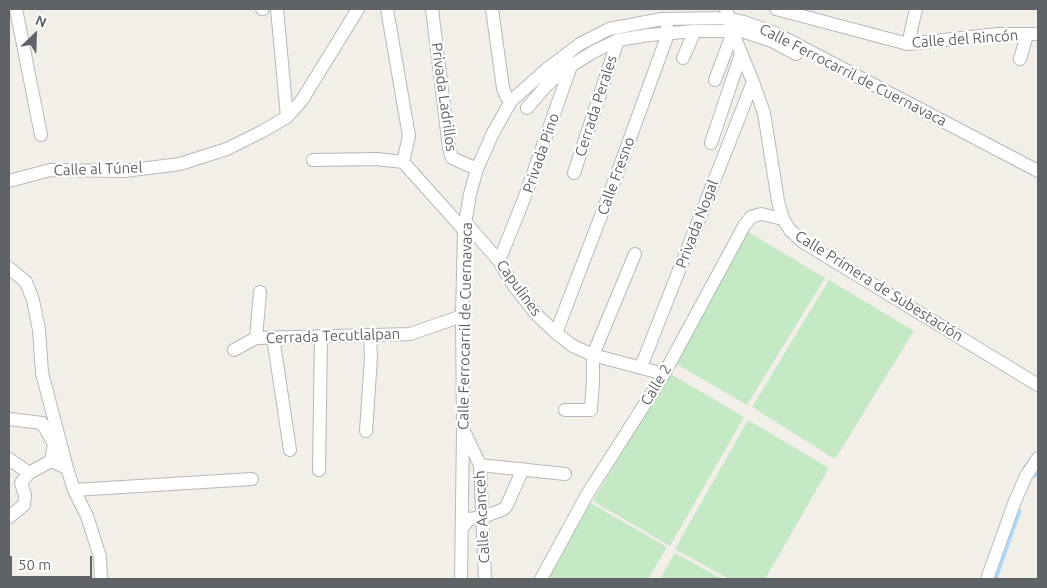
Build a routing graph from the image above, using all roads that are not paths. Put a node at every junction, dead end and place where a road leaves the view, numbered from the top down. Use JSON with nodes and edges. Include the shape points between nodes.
{"nodes":[{"id":1,"x":15,"y":9,"type":"edge"},
{"id":2,"x":277,"y":9,"type":"edge"},
{"id":3,"x":358,"y":9,"type":"edge"},
{"id":4,"x":387,"y":9,"type":"edge"},
{"id":5,"x":432,"y":9,"type":"edge"},
{"id":6,"x":492,"y":9,"type":"edge"},
{"id":7,"x":776,"y":9,"type":"edge"},
{"id":8,"x":916,"y":9,"type":"edge"},
{"id":9,"x":9,"y":11,"type":"edge"},
{"id":10,"x":727,"y":13,"type":"edge"},
{"id":11,"x":662,"y":19,"type":"junction"},
{"id":12,"x":695,"y":31,"type":"junction"},
{"id":13,"x":732,"y":31,"type":"junction"},
{"id":14,"x":668,"y":34,"type":"junction"},
{"id":15,"x":1033,"y":34,"type":"edge"},
{"id":16,"x":618,"y":40,"type":"junction"},
{"id":17,"x":580,"y":44,"type":"junction"},
{"id":18,"x":908,"y":44,"type":"junction"},
{"id":19,"x":741,"y":54,"type":"junction"},
{"id":20,"x":683,"y":58,"type":"dead end"},
{"id":21,"x":1020,"y":59,"type":"dead end"},
{"id":22,"x":572,"y":64,"type":"junction"},
{"id":23,"x":715,"y":80,"type":"dead end"},
{"id":24,"x":753,"y":82,"type":"junction"},
{"id":25,"x":511,"y":101,"type":"junction"},
{"id":26,"x":527,"y":108,"type":"dead end"},
{"id":27,"x":286,"y":116,"type":"junction"},
{"id":28,"x":41,"y":135,"type":"dead end"},
{"id":29,"x":711,"y":143,"type":"dead end"},
{"id":30,"x":313,"y":160,"type":"dead end"},
{"id":31,"x":403,"y":162,"type":"junction"},
{"id":32,"x":477,"y":169,"type":"junction"},
{"id":33,"x":1038,"y":170,"type":"edge"},
{"id":34,"x":574,"y":173,"type":"dead end"},
{"id":35,"x":1038,"y":180,"type":"edge"},
{"id":36,"x":9,"y":181,"type":"edge"},
{"id":37,"x":783,"y":219,"type":"junction"},
{"id":38,"x":465,"y":226,"type":"junction"},
{"id":39,"x":635,"y":254,"type":"dead end"},
{"id":40,"x":499,"y":261,"type":"junction"},
{"id":41,"x":9,"y":268,"type":"edge"},
{"id":42,"x":260,"y":292,"type":"dead end"},
{"id":43,"x":462,"y":316,"type":"junction"},
{"id":44,"x":556,"y":333,"type":"junction"},
{"id":45,"x":320,"y":336,"type":"junction"},
{"id":46,"x":370,"y":336,"type":"junction"},
{"id":47,"x":273,"y":337,"type":"junction"},
{"id":48,"x":256,"y":338,"type":"junction"},
{"id":49,"x":234,"y":350,"type":"dead end"},
{"id":50,"x":593,"y":356,"type":"junction"},
{"id":51,"x":641,"y":367,"type":"junction"},
{"id":52,"x":664,"y":374,"type":"junction"},
{"id":53,"x":1038,"y":385,"type":"edge"},
{"id":54,"x":565,"y":410,"type":"dead end"},
{"id":55,"x":9,"y":419,"type":"edge"},
{"id":56,"x":463,"y":429,"type":"junction"},
{"id":57,"x":366,"y":431,"type":"dead end"},
{"id":58,"x":290,"y":450,"type":"dead end"},
{"id":59,"x":1038,"y":458,"type":"edge"},
{"id":60,"x":9,"y":459,"type":"edge"},
{"id":61,"x":51,"y":461,"type":"junction"},
{"id":62,"x":480,"y":465,"type":"junction"},
{"id":63,"x":67,"y":468,"type":"junction"},
{"id":64,"x":523,"y":469,"type":"junction"},
{"id":65,"x":319,"y":470,"type":"dead end"},
{"id":66,"x":29,"y":473,"type":"junction"},
{"id":67,"x":565,"y":474,"type":"dead end"},
{"id":68,"x":252,"y":479,"type":"dead end"},
{"id":69,"x":74,"y":490,"type":"junction"},
{"id":70,"x":9,"y":518,"type":"edge"},
{"id":71,"x":483,"y":518,"type":"junction"},
{"id":72,"x":462,"y":528,"type":"junction"},
{"id":73,"x":101,"y":579,"type":"edge"},
{"id":74,"x":461,"y":579,"type":"edge"},
{"id":75,"x":485,"y":579,"type":"edge"},
{"id":76,"x":541,"y":579,"type":"edge"},
{"id":77,"x":987,"y":579,"type":"edge"}],
"edges":[{"from":1,"to":9,"type":"street"},
{"from":1,"to":28,"type":"street"},
{"from":2,"to":27,"type":"street"},
{"from":3,"to":27,"type":"street","name":"Calle al Túnel","via":[[302,100]]},
{"from":4,"to":31,"type":"street","via":[[409,136]]},
{"from":5,"to":32,"type":"street","name":"Privada Ladrillos","via":[[449,148],[452,158]]},
{"from":6,"to":25,"type":"street","via":[[502,88]]},
{"from":7,"to":18,"type":"street","name":"Calle del Rincón"},
{"from":8,"to":18,"type":"street"},
{"from":10,"to":11,"type":"street","name":"Calle Ferrocarril de Cuernavaca"},
{"from":10,"to":13,"type":"street","name":"Calle Primera de Subestación"},
{"from":10,"to":33,"type":"street","name":"Calle Ferrocarril de Cuernavaca","via":[[775,33]]},
{"from":11,"to":14,"type":"street"},
{"from":11,"to":17,"type":"street","name":"Calle Ferrocarril de Cuernavaca","via":[[609,29]]},
{"from":12,"to":13,"type":"street","name":"Calle Ferrocarril de Cuernavaca"},
{"from":12,"to":14,"type":"street","name":"Calle Ferrocarril de Cuernavaca"},
{"from":12,"to":20,"type":"street"},
{"from":13,"to":19,"type":"street","name":"Calle Primera de Subestación"},
{"from":13,"to":23,"type":"street"},
{"from":13,"to":35,"type":"street","name":"Calle Ferrocarril de Cuernavaca","via":[[772,41]]},
{"from":14,"to":16,"type":"street","name":"Calle Ferrocarril de Cuernavaca"},
{"from":14,"to":44,"type":"street","name":"Calle Fresno"},
{"from":15,"to":18,"type":"street","name":"Calle del Rincón","via":[[998,34]]},
{"from":15,"to":21,"type":"street"},
{"from":16,"to":22,"type":"street","name":"Calle Ferrocarril de Cuernavaca"},
{"from":16,"to":34,"type":"street","name":"Cerrada Perales"},
{"from":17,"to":22,"type":"street","name":"Privada Pino"},
{"from":17,"to":25,"type":"street","name":"Calle Ferrocarril de Cuernavaca"},
{"from":19,"to":24,"type":"street","name":"Calle Primera de Subestación"},
{"from":19,"to":29,"type":"street"},
{"from":22,"to":26,"type":"street","name":"Calle Ferrocarril de Cuernavaca"},
{"from":22,"to":40,"type":"street","name":"Privada Pino"},
{"from":24,"to":37,"type":"street","name":"Calle Primera de Subestación","via":[[764,113]]},
{"from":24,"to":51,"type":"street","name":"Privada Nogal"},
{"from":25,"to":32,"type":"street","name":"Calle Ferrocarril de Cuernavaca"},
{"from":27,"to":36,"type":"street","name":"Calle al Túnel","via":[[227,150],[180,164],[124,171],[50,170]]},
{"from":30,"to":31,"type":"street"},
{"from":31,"to":38,"type":"street","name":"Capulines"},
{"from":32,"to":38,"type":"street","name":"Calle Ferrocarril de Cuernavaca"},
{"from":37,"to":52,"type":"street","name":"Calle 2","via":[[760,214],[744,226]]},
{"from":37,"to":53,"type":"street","name":"Calle Primera de Subestación","via":[[803,242]]},
{"from":38,"to":40,"type":"street","name":"Capulines"},
{"from":38,"to":43,"type":"street","name":"Calle Ferrocarril de Cuernavaca"},
{"from":39,"to":50,"type":"street"},
{"from":40,"to":44,"type":"street","name":"Capulines","via":[[536,314]]},
{"from":41,"to":63,"type":"street","via":[[26,282],[33,300],[42,373]]},
{"from":42,"to":48,"type":"street"},
{"from":43,"to":46,"type":"street","name":"Cerrada Tecutlalpan","via":[[410,334]]},
{"from":43,"to":56,"type":"street","name":"Calle Ferrocarril de Cuernavaca"},
{"from":44,"to":50,"type":"street","name":"Capulines"},
{"from":45,"to":46,"type":"street","name":"Cerrada Tecutlalpan"},
{"from":45,"to":47,"type":"street","name":"Cerrada Tecutlalpan"},
{"from":45,"to":65,"type":"street"},
{"from":46,"to":57,"type":"street"},
{"from":47,"to":48,"type":"street","name":"Cerrada Tecutlalpan"},
{"from":47,"to":58,"type":"street"},
{"from":48,"to":49,"type":"street","name":"Cerrada Tecutlalpan"},
{"from":50,"to":51,"type":"street","name":"Capulines"},
{"from":50,"to":54,"type":"street","via":[[591,410]]},
{"from":51,"to":52,"type":"street","name":"Capulines"},
{"from":52,"to":76,"type":"street","name":"Calle 2","via":[[588,493]]},
{"from":55,"to":61,"type":"street","via":[[42,423],[54,444]]},
{"from":56,"to":62,"type":"street","name":"Calle Acanceh"},
{"from":56,"to":72,"type":"street","name":"Calle Ferrocarril de Cuernavaca"},
{"from":59,"to":77,"type":"street","via":[[1026,476]]},
{"from":60,"to":66,"type":"street"},
{"from":61,"to":63,"type":"street"},
{"from":61,"to":66,"type":"street"},
{"from":62,"to":64,"type":"street"},
{"from":62,"to":71,"type":"street","name":"Calle Acanceh"},
{"from":63,"to":69,"type":"street"},
{"from":64,"to":67,"type":"street"},
{"from":64,"to":71,"type":"street","via":[[504,509]]},
{"from":66,"to":70,"type":"street","via":[[21,483],[24,504]]},
{"from":68,"to":69,"type":"street"},
{"from":69,"to":73,"type":"street","via":[[87,516],[100,557]]},
{"from":71,"to":72,"type":"street","via":[[469,519]]},
{"from":71,"to":75,"type":"street","name":"Calle Acanceh"},
{"from":72,"to":74,"type":"street","name":"Calle Ferrocarril de Cuernavaca"}]}
